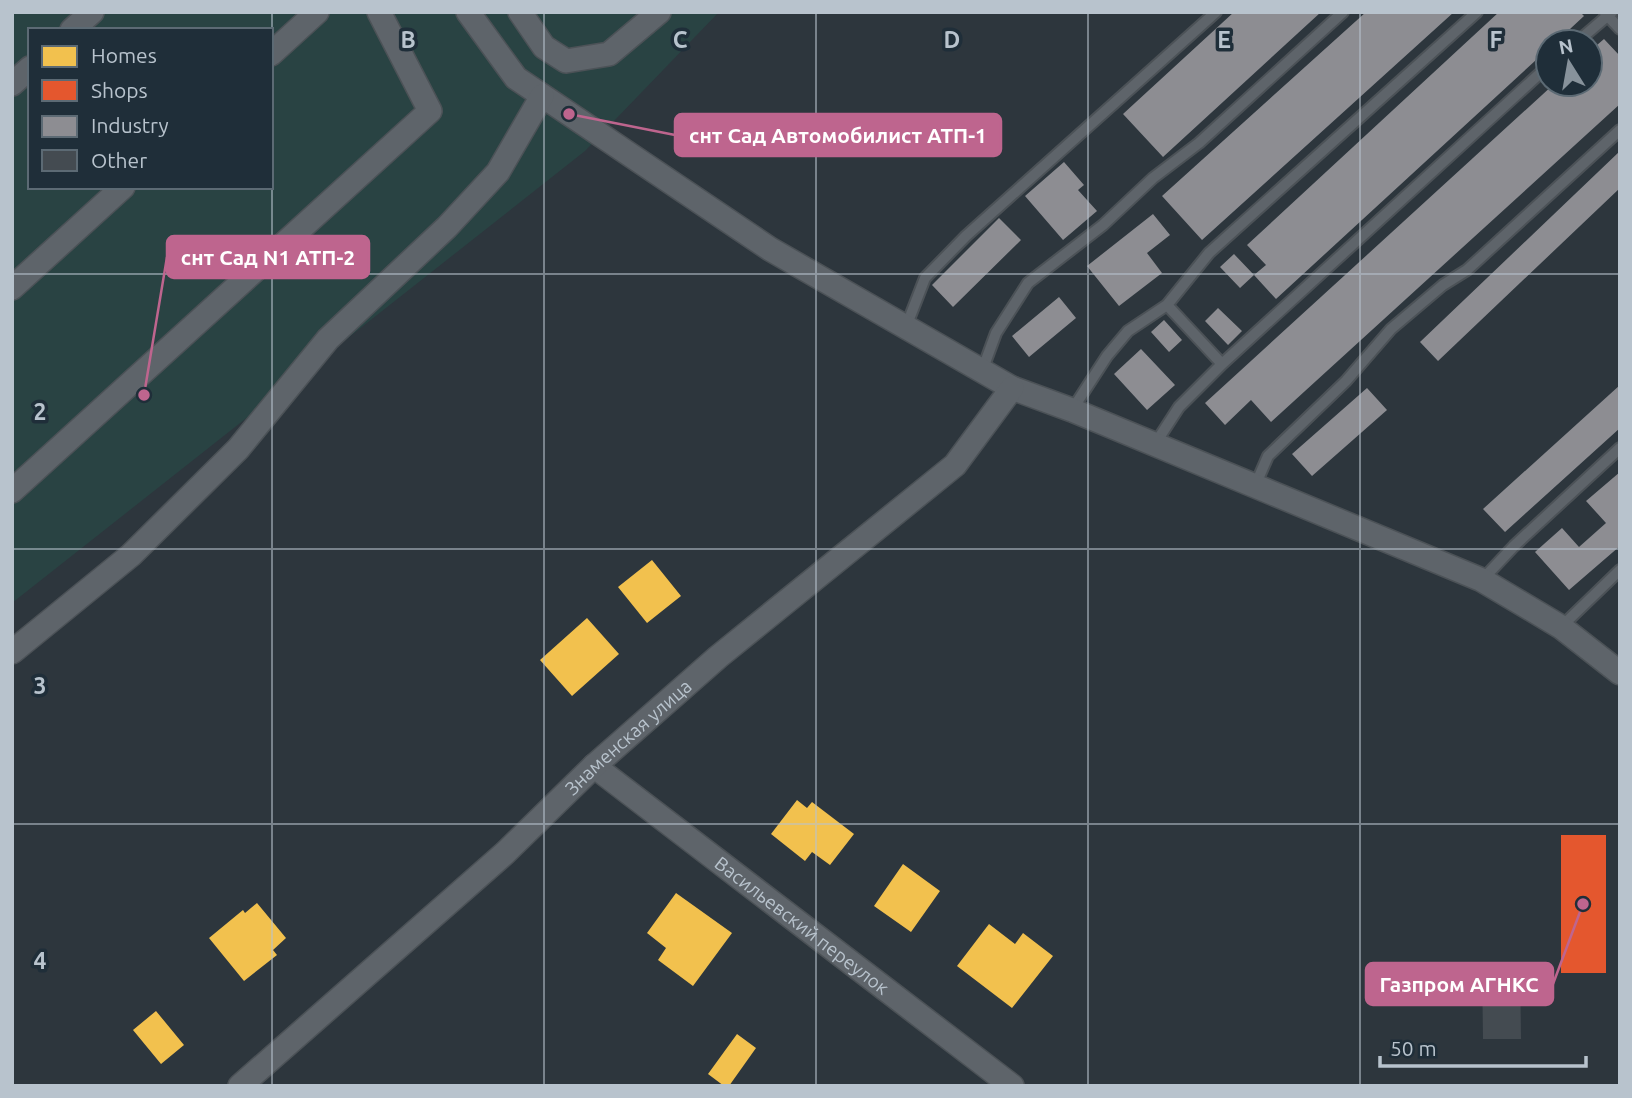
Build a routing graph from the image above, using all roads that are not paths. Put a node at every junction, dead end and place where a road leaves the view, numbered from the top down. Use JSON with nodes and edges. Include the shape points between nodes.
{"nodes":[{"id":1,"x":92,"y":12,"type":"edge"},
{"id":2,"x":317,"y":12,"type":"edge"},
{"id":3,"x":379,"y":12,"type":"edge"},
{"id":4,"x":468,"y":12,"type":"edge"},
{"id":5,"x":520,"y":12,"type":"edge"},
{"id":6,"x":659,"y":12,"type":"edge"},
{"id":7,"x":1216,"y":12,"type":"edge"},
{"id":8,"x":1343,"y":12,"type":"edge"},
{"id":9,"x":1478,"y":12,"type":"edge"},
{"id":10,"x":1608,"y":14,"type":"edge"},
{"id":11,"x":74,"y":28,"type":"edge"},
{"id":12,"x":1592,"y":28,"type":"edge"},
{"id":13,"x":1620,"y":29,"type":"edge"},
{"id":14,"x":273,"y":52,"type":"edge"},
{"id":15,"x":28,"y":70,"type":"edge"},
{"id":16,"x":1534,"y":79,"type":"edge"},
{"id":17,"x":12,"y":84,"type":"edge"},
{"id":18,"x":542,"y":96,"type":"junction"},
{"id":19,"x":1620,"y":130,"type":"edge"},
{"id":20,"x":121,"y":189,"type":"edge"},
{"id":21,"x":12,"y":288,"type":"edge"},
{"id":22,"x":1167,"y":305,"type":"junction"},
{"id":23,"x":906,"y":327,"type":"junction"},
{"id":24,"x":1222,"y":364,"type":"junction"},
{"id":25,"x":982,"y":370,"type":"junction"},
{"id":26,"x":1012,"y":388,"type":"junction"},
{"id":27,"x":1072,"y":410,"type":"junction"},
{"id":28,"x":1155,"y":444,"type":"junction"},
{"id":29,"x":1620,"y":448,"type":"edge"},
{"id":30,"x":1255,"y":486,"type":"junction"},
{"id":31,"x":12,"y":491,"type":"edge"},
{"id":32,"x":1620,"y":570,"type":"edge"},
{"id":33,"x":1482,"y":580,"type":"junction"},
{"id":34,"x":1561,"y":627,"type":"junction"},
{"id":35,"x":12,"y":652,"type":"edge"},
{"id":36,"x":1620,"y":673,"type":"edge"},
{"id":37,"x":594,"y":766,"type":"junction"},
{"id":38,"x":250,"y":1083,"type":"edge"},
{"id":39,"x":1012,"y":1086,"type":"edge"}],
"edges":[{"from":1,"to":11,"type":"street"},
{"from":2,"to":14,"type":"street"},
{"from":3,"to":31,"type":"street","via":[[430,111]]},
{"from":4,"to":18,"type":"street","via":[[516,78]]},
{"from":5,"to":6,"type":"street","via":[[544,47],[566,61],[609,54]]},
{"from":7,"to":23,"type":"lane","via":[[925,278]]},
{"from":8,"to":25,"type":"lane","via":[[1199,143],[1028,283],[996,333]]},
{"from":9,"to":22,"type":"lane","via":[[1219,243]]},
{"from":10,"to":12,"type":"lane"},
{"from":10,"to":13,"type":"lane"},
{"from":15,"to":17,"type":"street"},
{"from":16,"to":24,"type":"lane"},
{"from":18,"to":23,"type":"street","via":[[770,249]]},
{"from":18,"to":35,"type":"street","via":[[498,172],[328,339],[237,449],[131,555]]},
{"from":19,"to":30,"type":"lane","via":[[1466,270],[1391,329],[1346,381],[1268,456]]},
{"from":20,"to":21,"type":"street"},
{"from":22,"to":24,"type":"lane"},
{"from":22,"to":27,"type":"lane","via":[[1128,331]]},
{"from":23,"to":25,"type":"street"},
{"from":24,"to":28,"type":"lane","via":[[1179,407]]},
{"from":25,"to":26,"type":"street"},
{"from":26,"to":27,"type":"street"},
{"from":26,"to":37,"type":"street","name":"Знаменская улица","via":[[955,465],[718,657]]},
{"from":27,"to":28,"type":"street"},
{"from":28,"to":30,"type":"street"},
{"from":29,"to":33,"type":"lane"},
{"from":30,"to":33,"type":"street"},
{"from":32,"to":34,"type":"lane"},
{"from":33,"to":34,"type":"street"},
{"from":34,"to":36,"type":"street"},
{"from":37,"to":38,"type":"street","name":"Знаменская улица","via":[[505,853]]},
{"from":37,"to":39,"type":"street","name":"Васильевский переулок"}]}
